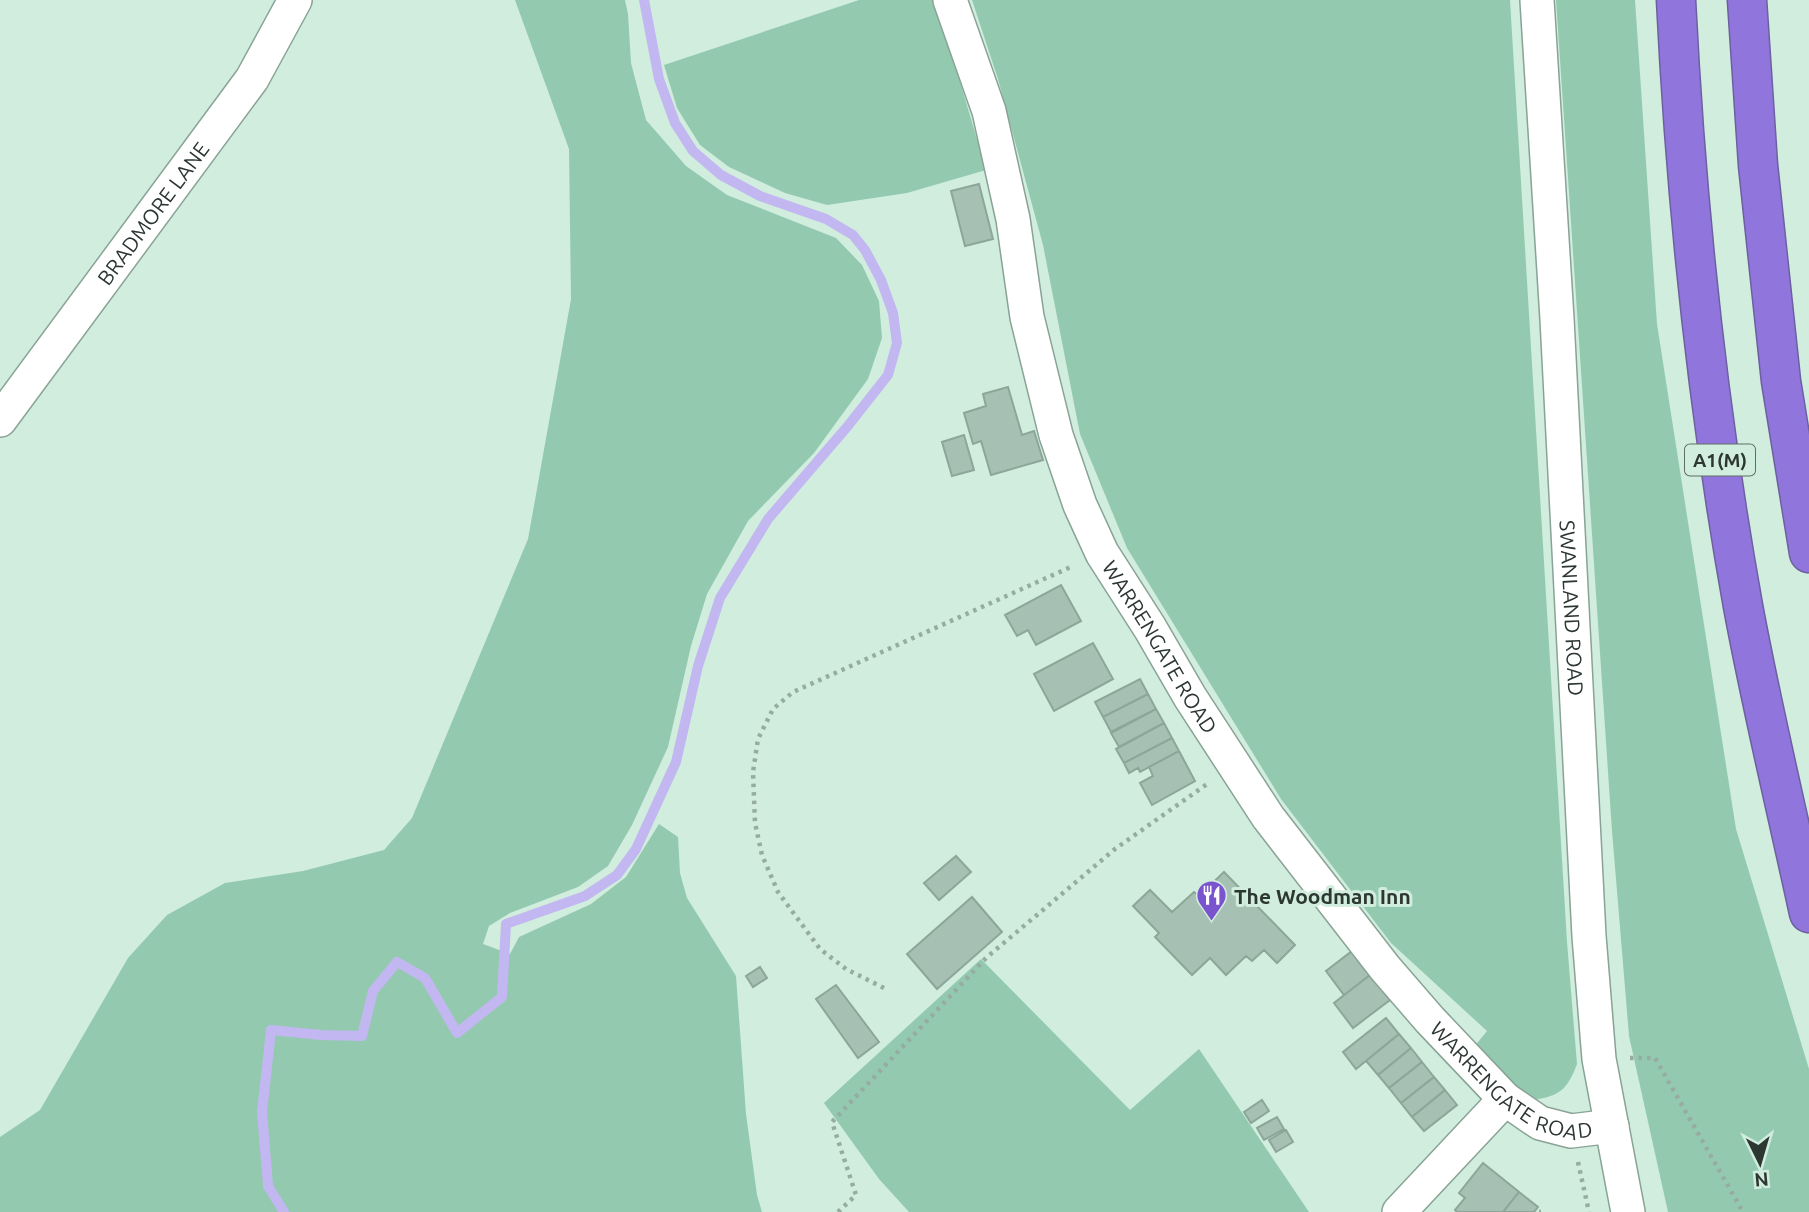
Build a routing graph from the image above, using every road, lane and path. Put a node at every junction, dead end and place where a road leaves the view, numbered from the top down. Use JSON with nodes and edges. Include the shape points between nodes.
{"nodes":[{"id":1,"x":295,"y":0,"type":"edge"},
{"id":2,"x":950,"y":0,"type":"edge"},
{"id":3,"x":1537,"y":0,"type":"edge"},
{"id":4,"x":1675,"y":0,"type":"edge"},
{"id":5,"x":1747,"y":0,"type":"edge"},
{"id":6,"x":0,"y":419,"type":"edge"},
{"id":7,"x":1102,"y":553,"type":"junction"},
{"id":8,"x":1809,"y":553,"type":"edge"},
{"id":9,"x":1233,"y":766,"type":"junction"},
{"id":10,"x":1809,"y":913,"type":"edge"},
{"id":11,"x":884,"y":988,"type":"dead end"},
{"id":12,"x":1600,"y":1059,"type":"junction"},
{"id":13,"x":1504,"y":1099,"type":"junction"},
{"id":14,"x":1612,"y":1126,"type":"junction"},
{"id":15,"x":1571,"y":1131,"type":"junction"},
{"id":16,"x":1587,"y":1211,"type":"edge"},
{"id":17,"x":838,"y":1212,"type":"edge"},
{"id":18,"x":1399,"y":1212,"type":"edge"},
{"id":19,"x":1629,"y":1212,"type":"edge"},
{"id":20,"x":1743,"y":1212,"type":"edge"}],
"edges":[{"from":1,"to":6,"type":"street","name":"BRADMORE LANE","via":[[252,79]]},
{"from":2,"to":7,"type":"street","name":"WARRENGATE ROAD","via":[[989,111],[1013,219],[1027,317],[1056,435]]},
{"from":3,"to":12,"type":"street","name":"SWANLAND ROAD","via":[[1589,936]]},
{"from":4,"to":10,"type":"highway","number":"A1(M)","via":[[1695,259],[1715,430],[1743,608]]},
{"from":5,"to":8,"type":"highway","via":[[1758,165],[1781,381]]},
{"from":7,"to":9,"type":"street","name":"WARRENGATE ROAD"},
{"from":7,"to":11,"type":"path","via":[[793,692],[773,709],[758,739],[753,772],[755,823],[762,855],[778,892],[820,949],[846,969]]},
{"from":9,"to":13,"type":"street","name":"WARRENGATE ROAD","via":[[1314,880],[1377,958]]},
{"from":9,"to":17,"type":"path","via":[[1115,849],[986,958],[832,1122],[856,1195]]},
{"from":12,"to":14,"type":"street","name":"SWANLAND ROAD"},
{"from":12,"to":20,"type":"path","via":[[1655,1058]]},
{"from":13,"to":15,"type":"street","name":"WARRENGATE ROAD","via":[[1541,1123]]},
{"from":13,"to":18,"type":"street"},
{"from":14,"to":15,"type":"street","name":"WARRENGATE ROAD"},
{"from":14,"to":19,"type":"street","name":"SWANLAND ROAD"},
{"from":15,"to":16,"type":"path"}]}
